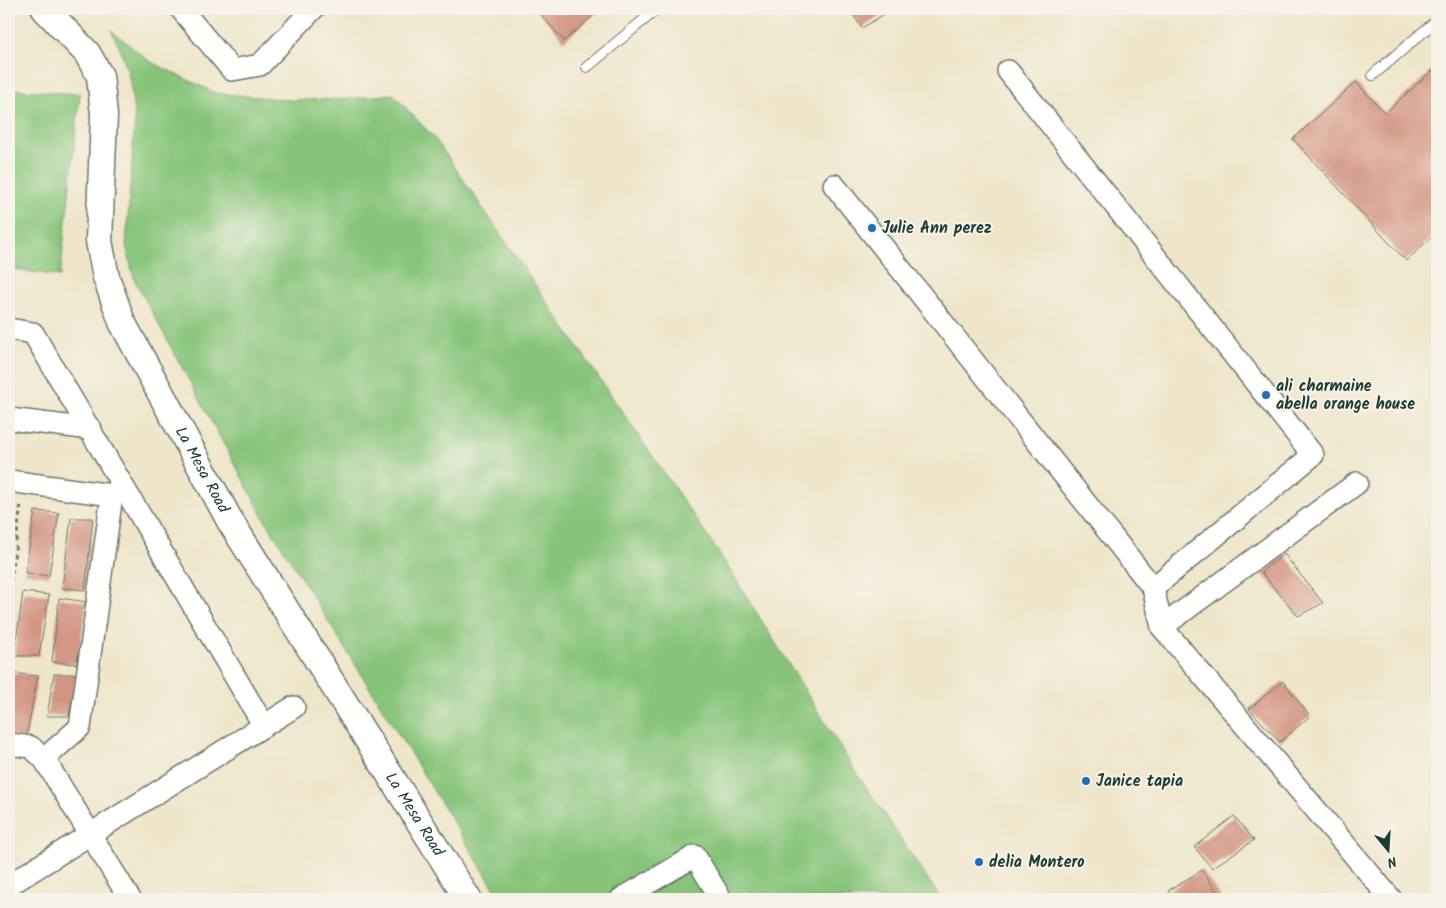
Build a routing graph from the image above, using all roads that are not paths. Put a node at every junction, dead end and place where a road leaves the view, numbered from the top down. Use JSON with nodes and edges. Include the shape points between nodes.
{"nodes":[{"id":1,"x":45,"y":9,"type":"edge"},
{"id":2,"x":181,"y":9,"type":"edge"},
{"id":3,"x":313,"y":9,"type":"edge"},
{"id":4,"x":657,"y":9,"type":"edge"},
{"id":5,"x":1437,"y":20,"type":"edge"},
{"id":6,"x":587,"y":66,"type":"dead end"},
{"id":7,"x":1008,"y":71,"type":"dead end"},
{"id":8,"x":1373,"y":75,"type":"dead end"},
{"id":9,"x":834,"y":185,"type":"dead end"},
{"id":10,"x":9,"y":329,"type":"edge"},
{"id":11,"x":9,"y":419,"type":"edge"},
{"id":12,"x":91,"y":429,"type":"junction"},
{"id":13,"x":16,"y":482,"type":"edge"},
{"id":14,"x":1357,"y":483,"type":"dead end"},
{"id":15,"x":1153,"y":588,"type":"junction"},
{"id":16,"x":1162,"y":627,"type":"junction"},
{"id":17,"x":294,"y":707,"type":"dead end"},
{"id":18,"x":264,"y":726,"type":"junction"},
{"id":19,"x":9,"y":744,"type":"edge"},
{"id":20,"x":44,"y":759,"type":"junction"},
{"id":21,"x":90,"y":834,"type":"junction"},
{"id":22,"x":9,"y":885,"type":"edge"},
{"id":23,"x":130,"y":899,"type":"edge"},
{"id":24,"x":468,"y":899,"type":"edge"},
{"id":25,"x":621,"y":899,"type":"edge"},
{"id":26,"x":721,"y":899,"type":"edge"},
{"id":27,"x":1391,"y":899,"type":"edge"}],
"edges":[{"from":1,"to":24,"type":"street","name":"La Mesa Road","via":[[87,53],[100,76],[104,115],[98,242],[122,322],[230,521]]},
{"from":2,"to":3,"type":"street","via":[[232,70],[260,65]]},
{"from":4,"to":6,"type":"lane"},
{"from":5,"to":8,"type":"lane"},
{"from":7,"to":15,"type":"street","via":[[1312,455]]},
{"from":9,"to":15,"type":"street"},
{"from":10,"to":12,"type":"street","via":[[33,333]]},
{"from":11,"to":12,"type":"street"},
{"from":12,"to":18,"type":"street"},
{"from":13,"to":20,"type":"street","via":[[112,495],[80,727]]},
{"from":14,"to":16,"type":"street"},
{"from":15,"to":16,"type":"street"},
{"from":16,"to":27,"type":"street"},
{"from":17,"to":18,"type":"street"},
{"from":18,"to":21,"type":"street"},
{"from":19,"to":20,"type":"street","via":[[31,746]]},
{"from":20,"to":21,"type":"street"},
{"from":21,"to":22,"type":"street"},
{"from":21,"to":23,"type":"street"},
{"from":25,"to":26,"type":"street","via":[[695,856]]}]}
